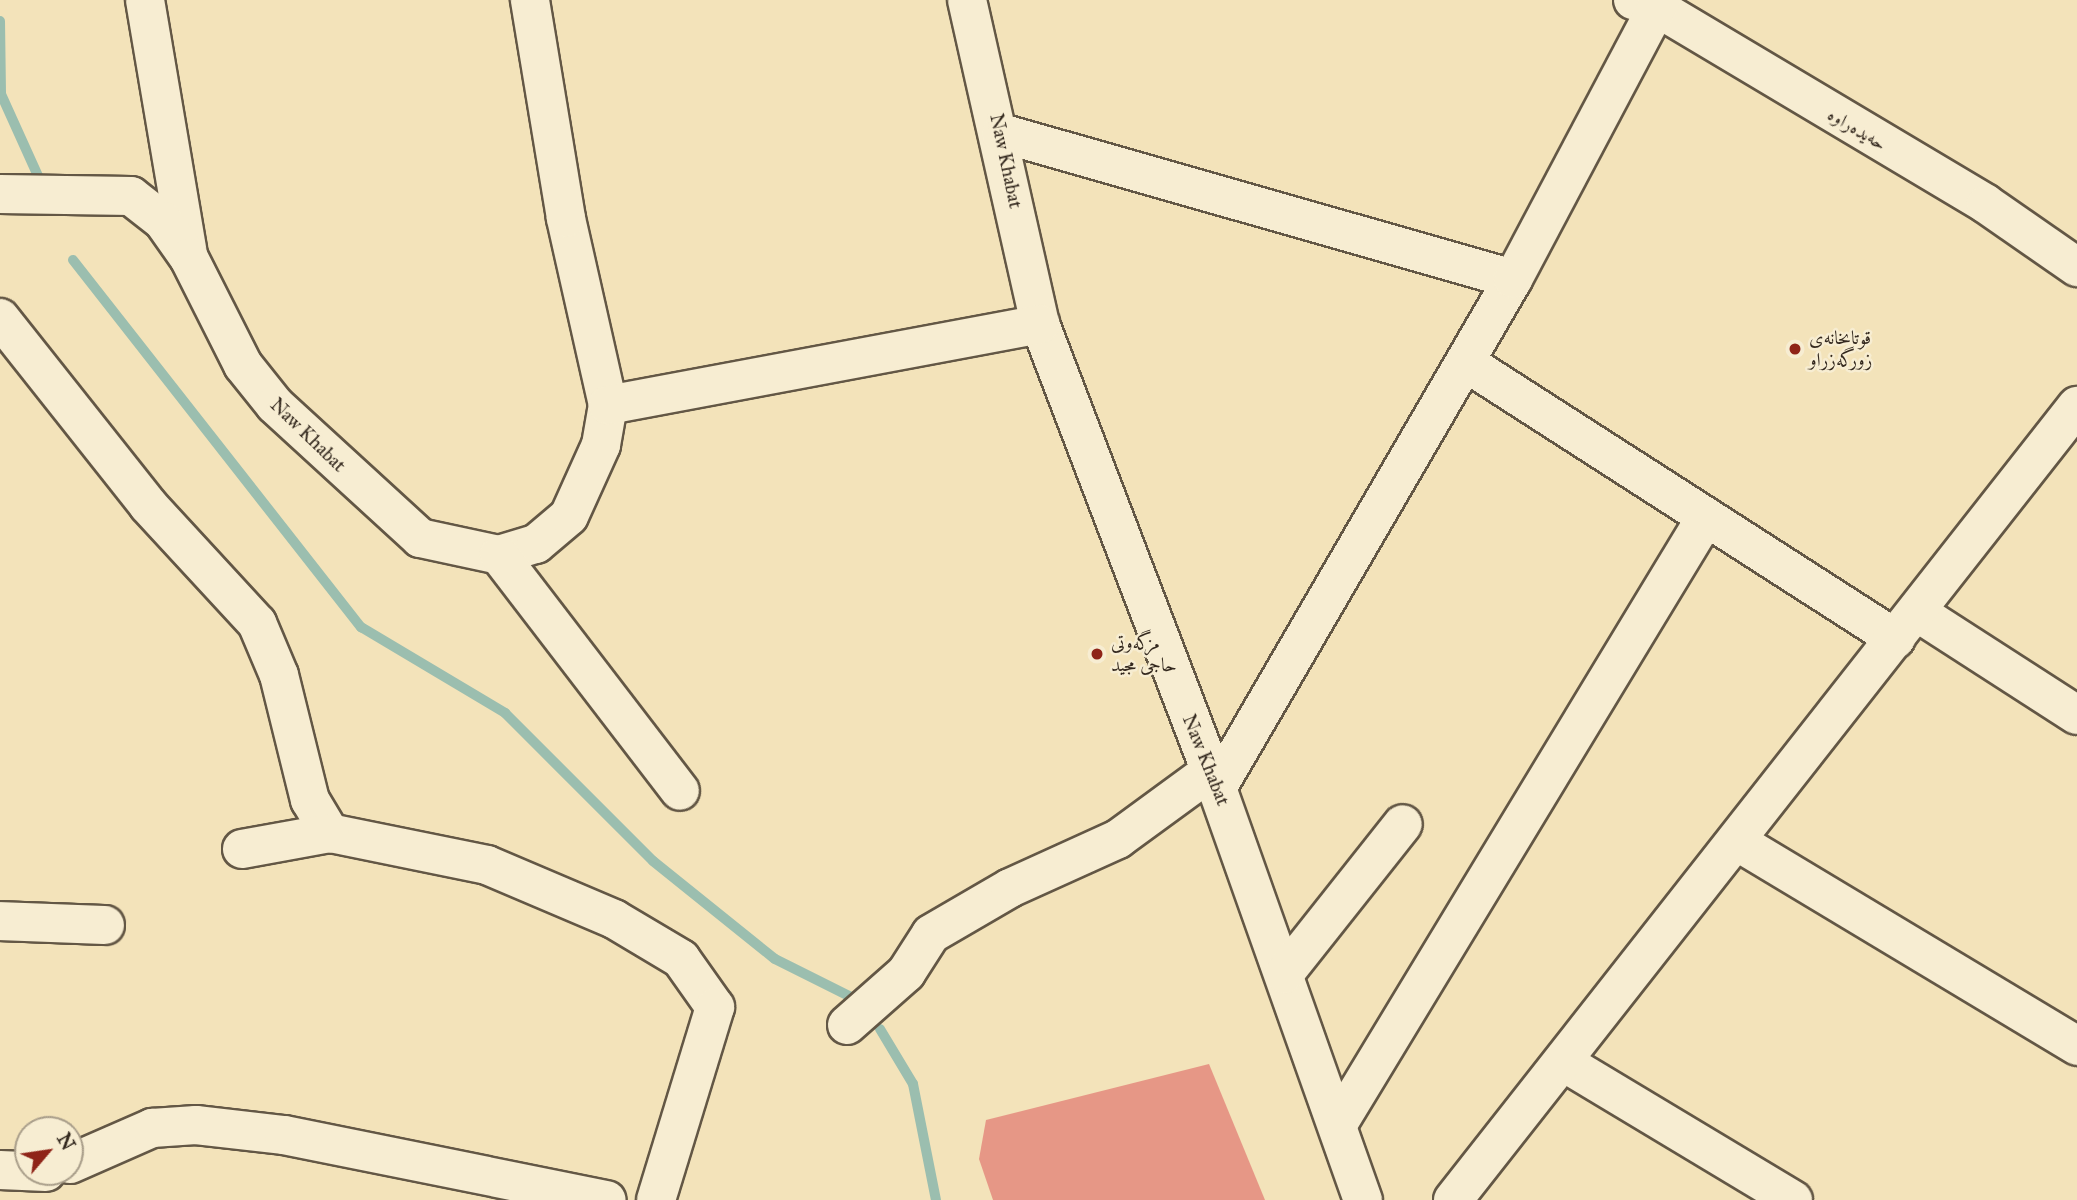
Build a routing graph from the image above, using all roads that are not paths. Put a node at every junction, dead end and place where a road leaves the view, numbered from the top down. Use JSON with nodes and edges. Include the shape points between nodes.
{"nodes":[{"id":1,"x":145,"y":0,"type":"edge"},
{"id":2,"x":530,"y":0,"type":"edge"},
{"id":3,"x":967,"y":0,"type":"edge"},
{"id":4,"x":1650,"y":3,"type":"edge"},
{"id":5,"x":1001,"y":133,"type":"junction"},
{"id":6,"x":0,"y":194,"type":"edge"},
{"id":7,"x":189,"y":258,"type":"junction"},
{"id":8,"x":2077,"y":267,"type":"edge"},
{"id":9,"x":1513,"y":279,"type":"junction"},
{"id":10,"x":0,"y":318,"type":"edge"},
{"id":11,"x":1040,"y":324,"type":"junction"},
{"id":12,"x":1465,"y":362,"type":"junction"},
{"id":13,"x":608,"y":405,"type":"junction"},
{"id":14,"x":2077,"y":406,"type":"edge"},
{"id":15,"x":1706,"y":517,"type":"junction"},
{"id":16,"x":499,"y":555,"type":"junction"},
{"id":17,"x":1907,"y":626,"type":"junction"},
{"id":18,"x":2077,"y":715,"type":"edge"},
{"id":19,"x":1214,"y":780,"type":"junction"},
{"id":20,"x":680,"y":791,"type":"dead end"},
{"id":21,"x":1403,"y":824,"type":"dead end"},
{"id":22,"x":330,"y":833,"type":"junction"},
{"id":23,"x":1738,"y":842,"type":"junction"},
{"id":24,"x":242,"y":849,"type":"dead end"},
{"id":25,"x":0,"y":921,"type":"edge"},
{"id":26,"x":104,"y":925,"type":"dead end"},
{"id":27,"x":1284,"y":974,"type":"junction"},
{"id":28,"x":847,"y":1025,"type":"dead end"},
{"id":29,"x":2077,"y":1046,"type":"edge"},
{"id":30,"x":1564,"y":1063,"type":"junction"},
{"id":31,"x":1338,"y":1125,"type":"junction"},
{"id":32,"x":84,"y":1158,"type":"edge"},
{"id":33,"x":607,"y":1200,"type":"edge"},
{"id":34,"x":656,"y":1200,"type":"edge"},
{"id":35,"x":1363,"y":1200,"type":"edge"},
{"id":36,"x":1453,"y":1200,"type":"edge"},
{"id":37,"x":1793,"y":1200,"type":"edge"}],
"edges":[{"from":1,"to":7,"type":"street"},
{"from":2,"to":13,"type":"street","name":"Naw Khabat","via":[[564,205]]},
{"from":3,"to":5,"type":"street","name":"Naw Khabat"},
{"from":4,"to":8,"type":"street","name":"حەیدەراوە","via":[[1986,204]]},
{"from":4,"to":9,"type":"street"},
{"from":5,"to":9,"type":"street"},
{"from":5,"to":11,"type":"street","name":"Naw Khabat"},
{"from":6,"to":7,"type":"street","name":"Naw Khabat","via":[[131,197],[163,221]]},
{"from":7,"to":16,"type":"street","name":"Naw Khabat","via":[[231,345],[275,405],[420,538]]},
{"from":9,"to":12,"type":"street"},
{"from":10,"to":22,"type":"street","via":[[148,505],[257,623],[279,676],[310,800]]},
{"from":11,"to":13,"type":"street"},
{"from":11,"to":19,"type":"street","name":"Naw Khabat"},
{"from":12,"to":15,"type":"street"},
{"from":12,"to":19,"type":"street"},
{"from":13,"to":16,"type":"street","name":"Naw Khabat","via":[[601,445],[569,516],[536,544]]},
{"from":14,"to":17,"type":"street"},
{"from":15,"to":17,"type":"street"},
{"from":15,"to":31,"type":"street"},
{"from":16,"to":20,"type":"street"},
{"from":17,"to":18,"type":"street"},
{"from":17,"to":23,"type":"street"},
{"from":19,"to":27,"type":"street","name":"Naw Khabat"},
{"from":19,"to":28,"type":"street","via":[[1118,839],[1010,888],[930,934],[905,973]]},
{"from":21,"to":27,"type":"street"},
{"from":22,"to":24,"type":"street"},
{"from":22,"to":34,"type":"street","via":[[487,865],[614,919],[681,959],[715,1007]]},
{"from":23,"to":29,"type":"street"},
{"from":23,"to":30,"type":"street"},
{"from":25,"to":26,"type":"street"},
{"from":27,"to":31,"type":"street","name":"Naw Khabat"},
{"from":30,"to":36,"type":"street"},
{"from":30,"to":37,"type":"street"},
{"from":31,"to":35,"type":"street","name":"Naw Khabat"},
{"from":32,"to":33,"type":"street","via":[[152,1128],[229,1128]]}]}
